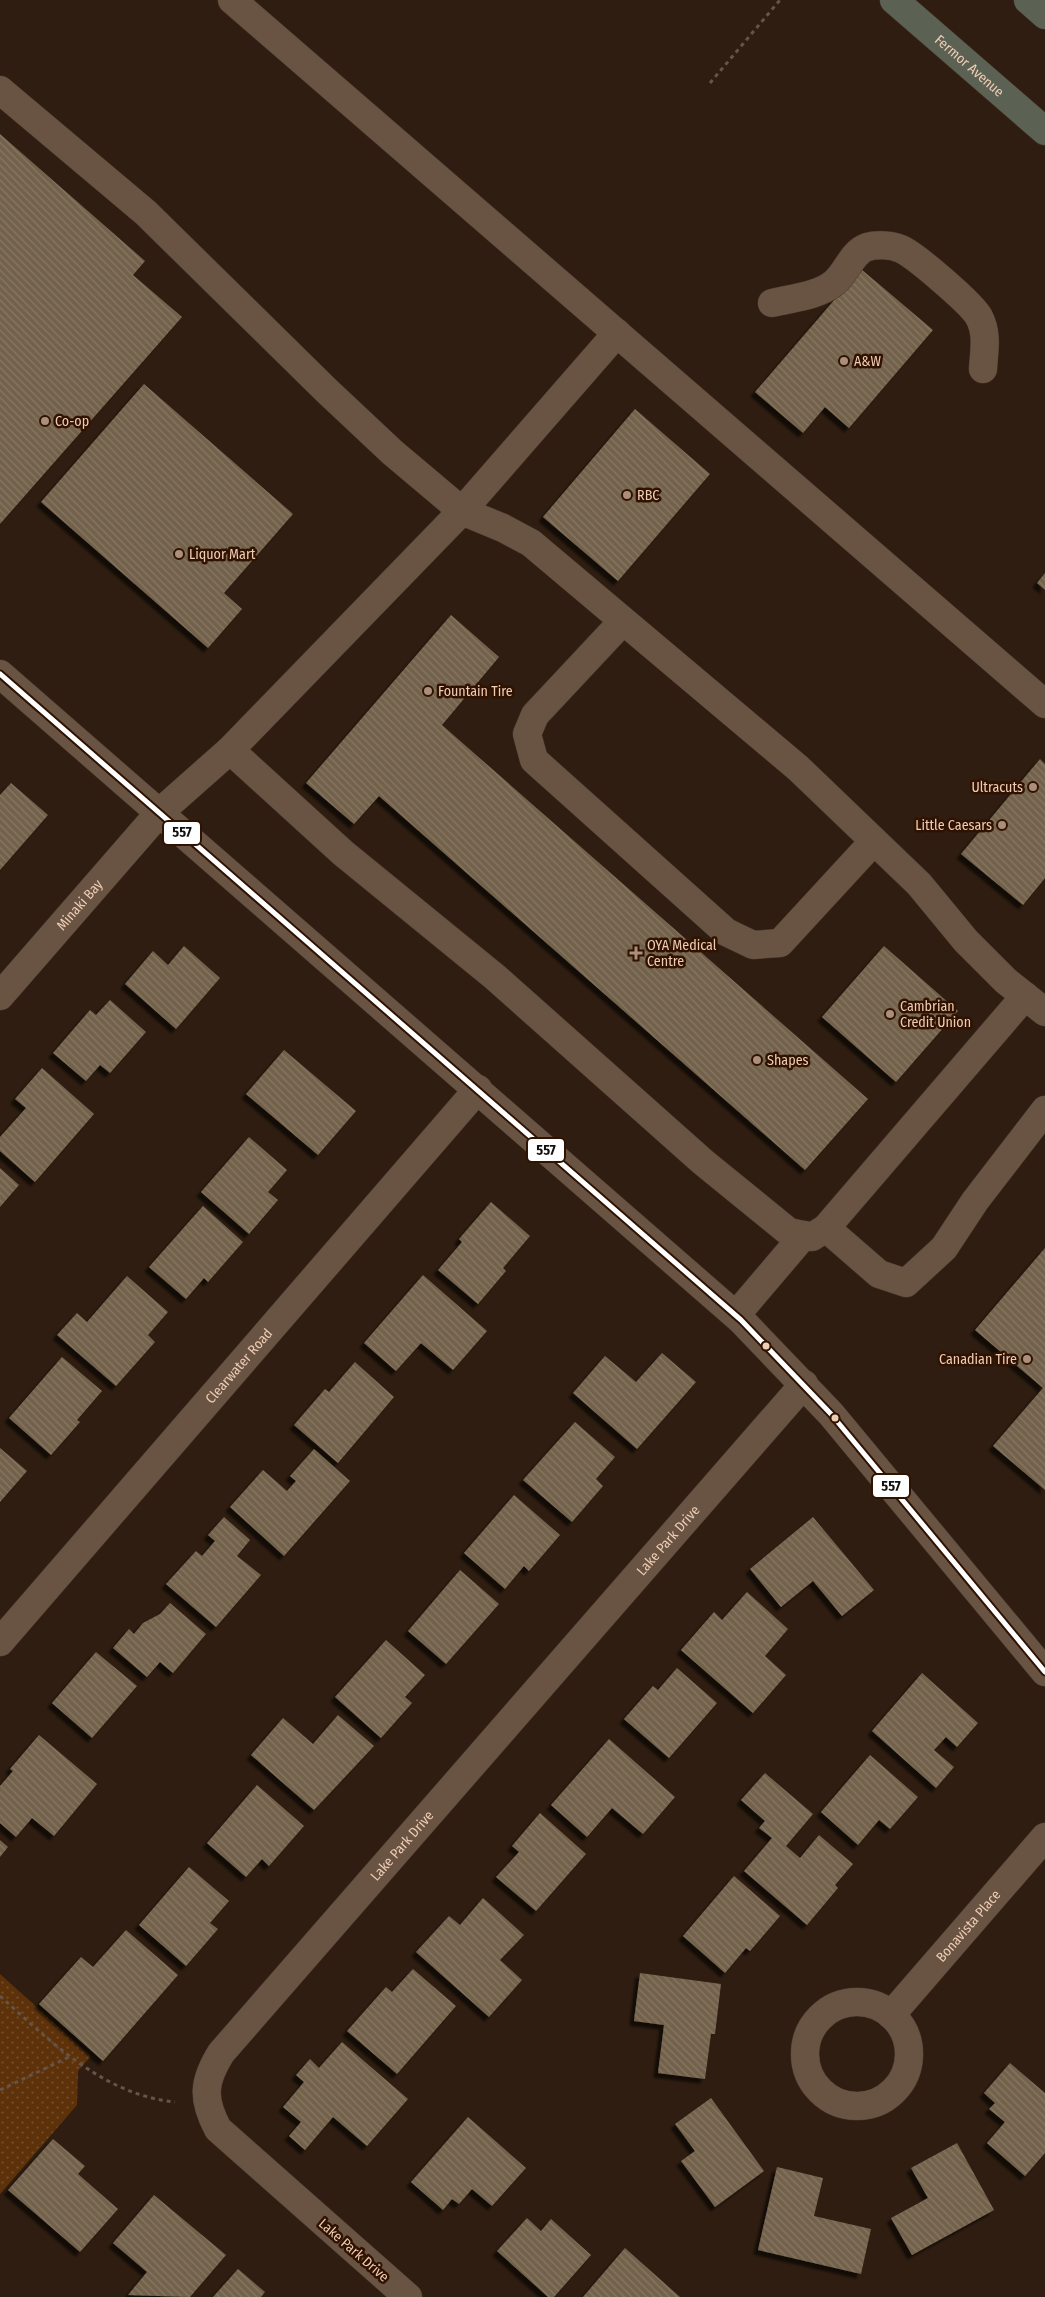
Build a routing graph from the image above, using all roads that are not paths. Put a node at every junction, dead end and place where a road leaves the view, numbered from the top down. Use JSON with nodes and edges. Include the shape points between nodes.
{"nodes":[{"id":1,"x":232,"y":0,"type":"edge"},
{"id":2,"x":894,"y":0,"type":"edge"},
{"id":3,"x":1028,"y":0,"type":"edge"},
{"id":4,"x":1045,"y":15,"type":"edge"},
{"id":5,"x":0,"y":90,"type":"edge"},
{"id":6,"x":1045,"y":131,"type":"edge"},
{"id":7,"x":772,"y":303,"type":"dead end"},
{"id":8,"x":617,"y":333,"type":"junction"},
{"id":9,"x":983,"y":369,"type":"dead end"},
{"id":10,"x":462,"y":511,"type":"junction"},
{"id":11,"x":623,"y":621,"type":"junction"},
{"id":12,"x":0,"y":674,"type":"edge"},
{"id":13,"x":1045,"y":704,"type":"edge"},
{"id":14,"x":230,"y":750,"type":"junction"},
{"id":15,"x":160,"y":812,"type":"junction"},
{"id":16,"x":874,"y":840,"type":"junction"},
{"id":17,"x":0,"y":996,"type":"edge"},
{"id":18,"x":1035,"y":1004,"type":"edge"},
{"id":19,"x":478,"y":1089,"type":"junction"},
{"id":20,"x":1045,"y":1110,"type":"edge"},
{"id":21,"x":815,"y":1232,"type":"junction"},
{"id":22,"x":736,"y":1315,"type":"junction"},
{"id":23,"x":804,"y":1384,"type":"junction"},
{"id":24,"x":0,"y":1642,"type":"edge"},
{"id":25,"x":1045,"y":1672,"type":"edge"},
{"id":26,"x":1045,"y":1836,"type":"edge"},
{"id":27,"x":891,"y":2015,"type":"dead end"},
{"id":28,"x":408,"y":2297,"type":"edge"}],
"edges":[{"from":1,"to":8,"type":"street"},
{"from":2,"to":6,"type":"highway","name":"Fermor Avenue"},
{"from":3,"to":4,"type":"highway"},
{"from":5,"to":10,"type":"street","via":[[146,214],[392,452]]},
{"from":7,"to":9,"type":"street","via":[[814,293],[834,283],[857,254],[867,247],[883,245],[902,249],[957,293],[978,316],[986,335]]},
{"from":8,"to":10,"type":"street","name":"Minaki Bay"},
{"from":8,"to":13,"type":"street"},
{"from":10,"to":11,"type":"street","via":[[504,528],[530,543]]},
{"from":10,"to":14,"type":"street","name":"Minaki Bay"},
{"from":11,"to":16,"type":"street","via":[[798,768]]},
{"from":11,"to":16,"type":"street","via":[[535,716],[527,734],[534,760],[726,932],[753,945],[780,943]]},
{"from":12,"to":15,"type":"street"},
{"from":14,"to":15,"type":"street","name":"Minaki Bay"},
{"from":14,"to":21,"type":"street","via":[[343,853],[495,977],[703,1162],[790,1232]]},
{"from":15,"to":17,"type":"street","name":"Minaki Bay"},
{"from":15,"to":19,"type":"street"},
{"from":16,"to":18,"type":"street","via":[[919,884],[966,941],[1006,982]]},
{"from":18,"to":21,"type":"street"},
{"from":19,"to":22,"type":"street"},
{"from":19,"to":24,"type":"street","name":"Clearwater Road"},
{"from":20,"to":21,"type":"street","via":[[944,1248],[906,1283],[879,1274]]},
{"from":21,"to":22,"type":"street"},
{"from":22,"to":23,"type":"street"},
{"from":23,"to":25,"type":"street"},
{"from":23,"to":28,"type":"street","name":"Lake Park Drive","via":[[211,2068],[206,2086],[207,2102],[218,2129]]},
{"from":26,"to":27,"type":"street","name":"Bonavista Place"}]}
